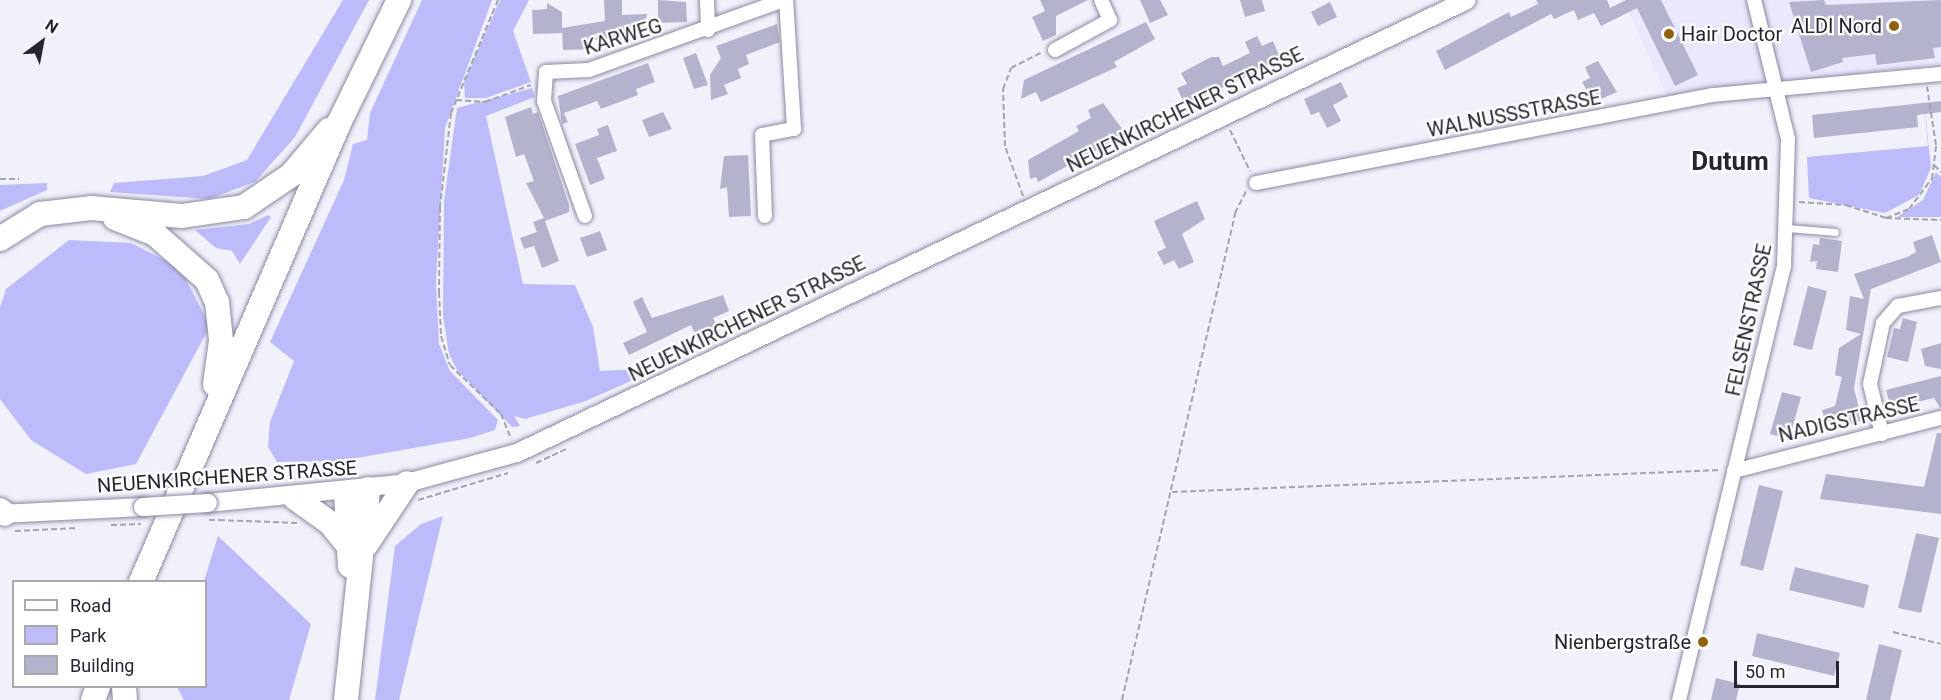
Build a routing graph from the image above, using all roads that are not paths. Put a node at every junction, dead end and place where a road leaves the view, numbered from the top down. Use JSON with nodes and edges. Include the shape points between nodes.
{"nodes":[{"id":1,"x":399,"y":0,"type":"edge"},
{"id":2,"x":707,"y":0,"type":"edge"},
{"id":3,"x":785,"y":0,"type":"edge"},
{"id":4,"x":1101,"y":0,"type":"edge"},
{"id":5,"x":1467,"y":0,"type":"edge"},
{"id":6,"x":1754,"y":0,"type":"edge"},
{"id":7,"x":708,"y":30,"type":"junction"},
{"id":8,"x":1055,"y":50,"type":"road end"},
{"id":9,"x":1941,"y":74,"type":"edge"},
{"id":10,"x":1779,"y":87,"type":"junction"},
{"id":11,"x":340,"y":121,"type":"junction"},
{"id":12,"x":1256,"y":183,"type":"road end"},
{"id":13,"x":91,"y":207,"type":"junction"},
{"id":14,"x":585,"y":216,"type":"dead end"},
{"id":15,"x":765,"y":216,"type":"dead end"},
{"id":16,"x":1788,"y":228,"type":"junction"},
{"id":17,"x":1835,"y":232,"type":"dead end"},
{"id":18,"x":0,"y":239,"type":"edge"},
{"id":19,"x":1941,"y":298,"type":"edge"},
{"id":20,"x":212,"y":413,"type":"junction"},
{"id":21,"x":1941,"y":418,"type":"edge"},
{"id":22,"x":1882,"y":434,"type":"junction"},
{"id":23,"x":1734,"y":471,"type":"junction"},
{"id":24,"x":407,"y":483,"type":"junction"},
{"id":25,"x":357,"y":491,"type":"junction"},
{"id":26,"x":295,"y":498,"type":"junction"},
{"id":27,"x":4,"y":517,"type":"edge"},
{"id":28,"x":355,"y":548,"type":"junction"},
{"id":29,"x":142,"y":579,"type":"edge"},
{"id":30,"x":346,"y":700,"type":"edge"},
{"id":31,"x":1678,"y":700,"type":"edge"}],
"edges":[{"from":1,"to":11,"type":"highway"},
{"from":2,"to":7,"type":"street"},
{"from":3,"to":7,"type":"street","name":"KARWEG"},
{"from":3,"to":15,"type":"street","name":"KARWEG","via":[[794,129],[762,135]]},
{"from":4,"to":8,"type":"street","via":[[1110,20]]},
{"from":5,"to":24,"type":"street","name":"NEUENKIRCHENER STRASSE","via":[[517,453]]},
{"from":6,"to":10,"type":"street","name":"FELSENSTRASSE"},
{"from":7,"to":14,"type":"street","name":"KARWEG","via":[[589,70],[546,72],[544,101]]},
{"from":9,"to":10,"type":"street"},
{"from":10,"to":12,"type":"street","name":"WALNUSSSTRASSE"},
{"from":10,"to":16,"type":"street","name":"FELSENSTRASSE","via":[[1790,202]]},
{"from":11,"to":13,"type":"highway","via":[[291,175],[244,207],[182,216]]},
{"from":11,"to":20,"type":"highway"},
{"from":13,"to":18,"type":"highway","via":[[40,214]]},
{"from":13,"to":20,"type":"highway","via":[[155,234],[207,280],[217,302],[221,341]]},
{"from":16,"to":17,"type":"lane"},
{"from":16,"to":23,"type":"street","name":"FELSENSTRASSE","via":[[1784,266]]},
{"from":19,"to":22,"type":"street","via":[[1898,306],[1883,323],[1870,384]]},
{"from":20,"to":29,"type":"highway"},
{"from":21,"to":22,"type":"street","name":"NADIGSTRASSE"},
{"from":22,"to":23,"type":"street","name":"NADIGSTRASSE"},
{"from":23,"to":31,"type":"street","name":"FELSENSTRASSE"},
{"from":24,"to":25,"type":"street","name":"NEUENKIRCHENER STRASSE"},
{"from":24,"to":28,"type":"highway"},
{"from":25,"to":26,"type":"street","name":"NEUENKIRCHENER STRASSE"},
{"from":25,"to":28,"type":"highway"},
{"from":26,"to":27,"type":"street","name":"NEUENKIRCHENER STRASSE","bridge":true},
{"from":26,"to":28,"type":"highway","via":[[330,523]]},
{"from":28,"to":30,"type":"highway","via":[[355,601]]}]}
